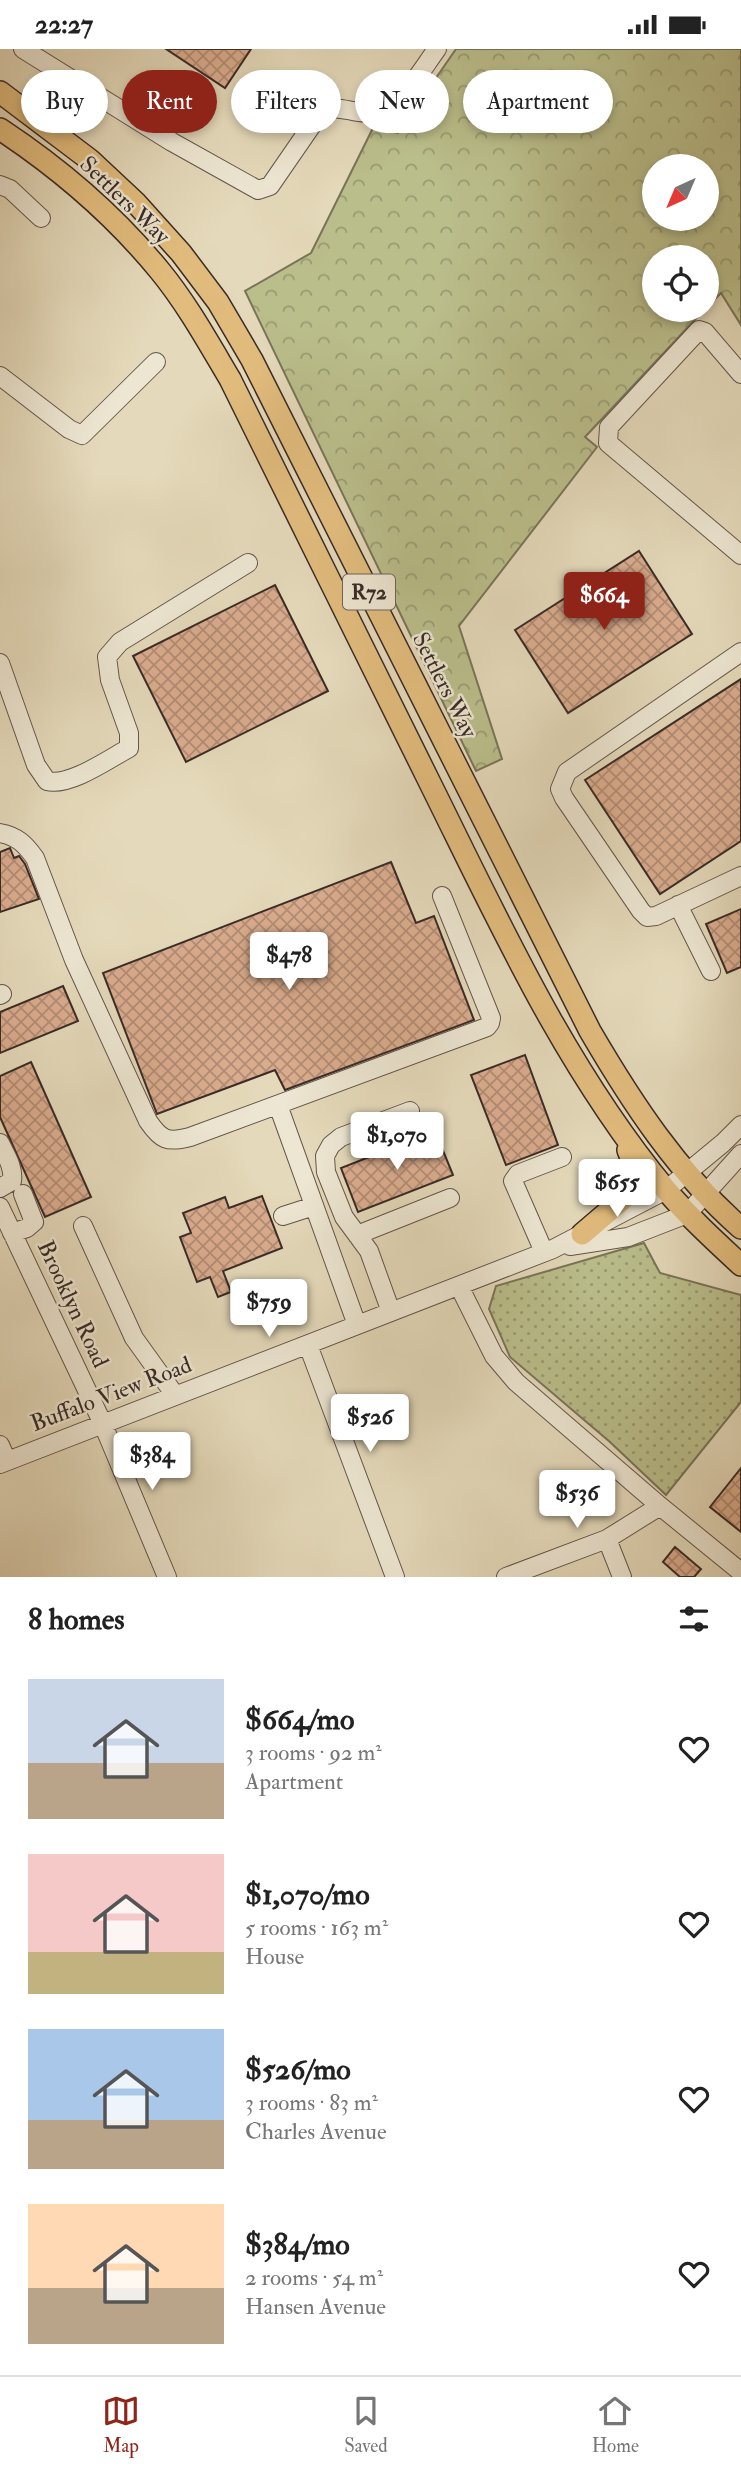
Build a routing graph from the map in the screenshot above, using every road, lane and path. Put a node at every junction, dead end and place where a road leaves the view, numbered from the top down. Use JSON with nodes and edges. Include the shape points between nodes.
{"nodes":[{"id":1,"x":23,"y":49,"type":"edge"},
{"id":2,"x":437,"y":49,"type":"edge"},
{"id":3,"x":0,"y":92,"type":"edge"},
{"id":4,"x":0,"y":129,"type":"edge"},
{"id":5,"x":0,"y":185,"type":"edge"},
{"id":6,"x":41,"y":218,"type":"dead end"},
{"id":7,"x":156,"y":362,"type":"dead end"},
{"id":8,"x":741,"y":374,"type":"edge"},
{"id":9,"x":0,"y":376,"type":"edge"},
{"id":10,"x":741,"y":555,"type":"edge"},
{"id":11,"x":247,"y":563,"type":"dead end"},
{"id":12,"x":741,"y":652,"type":"edge"},
{"id":13,"x":0,"y":663,"type":"edge"},
{"id":14,"x":0,"y":833,"type":"edge"},
{"id":15,"x":741,"y":876,"type":"edge"},
{"id":16,"x":442,"y":896,"type":"dead end"},
{"id":17,"x":678,"y":905,"type":"junction"},
{"id":18,"x":711,"y":971,"type":"dead end"},
{"id":19,"x":593,"y":1090,"type":"junction"},
{"id":20,"x":278,"y":1105,"type":"junction"},
{"id":21,"x":410,"y":1111,"type":"dead end"},
{"id":22,"x":741,"y":1125,"type":"edge"},
{"id":23,"x":0,"y":1143,"type":"edge"},
{"id":24,"x":741,"y":1154,"type":"edge"},
{"id":25,"x":562,"y":1157,"type":"dead end"},
{"id":26,"x":686,"y":1173,"type":"junction"},
{"id":27,"x":0,"y":1188,"type":"edge"},
{"id":28,"x":666,"y":1190,"type":"junction"},
{"id":29,"x":23,"y":1194,"type":"dead end"},
{"id":30,"x":705,"y":1195,"type":"junction"},
{"id":31,"x":450,"y":1198,"type":"dead end"},
{"id":32,"x":314,"y":1206,"type":"junction"},
{"id":33,"x":0,"y":1207,"type":"edge"},
{"id":34,"x":687,"y":1214,"type":"junction"},
{"id":35,"x":284,"y":1216,"type":"dead end"},
{"id":36,"x":83,"y":1226,"type":"dead end"},
{"id":37,"x":741,"y":1228,"type":"edge"},
{"id":38,"x":12,"y":1233,"type":"junction"},
{"id":39,"x":582,"y":1234,"type":"junction"},
{"id":40,"x":357,"y":1235,"type":"junction"},
{"id":41,"x":549,"y":1250,"type":"junction"},
{"id":42,"x":741,"y":1265,"type":"edge"},
{"id":43,"x":459,"y":1286,"type":"junction"},
{"id":44,"x":391,"y":1312,"type":"junction"},
{"id":45,"x":357,"y":1325,"type":"junction"},
{"id":46,"x":308,"y":1345,"type":"junction"},
{"id":47,"x":175,"y":1395,"type":"junction"},
{"id":48,"x":102,"y":1422,"type":"junction"},
{"id":49,"x":2,"y":1457,"type":"edge"},
{"id":50,"x":660,"y":1506,"type":"junction"},
{"id":51,"x":607,"y":1539,"type":"junction"},
{"id":52,"x":739,"y":1566,"type":"edge"},
{"id":53,"x":167,"y":1577,"type":"edge"},
{"id":54,"x":395,"y":1577,"type":"edge"},
{"id":55,"x":506,"y":1577,"type":"edge"},
{"id":56,"x":622,"y":1577,"type":"edge"}],
"edges":[{"from":1,"to":2,"type":"street","via":[[258,190],[270,186],[321,112],[339,107],[359,112],[388,108]]},
{"from":3,"to":26,"type":"main road","name":"Settlers Way","number":"R72","via":[[90,160],[136,203],[218,302],[252,360],[590,1031]]},
{"from":4,"to":19,"type":"main road","name":"Settlers Way","number":"R72","via":[[118,223],[194,319],[230,379],[514,954]]},
{"from":5,"to":6,"type":"street"},
{"from":7,"to":9,"type":"street","via":[[82,435]]},
{"from":8,"to":10,"type":"street","via":[[705,332],[696,331],[609,427],[607,437],[608,443]]},
{"from":11,"to":13,"type":"street","via":[[120,642],[107,657],[110,680],[129,733],[129,748],[56,784],[47,781],[36,765]]},
{"from":12,"to":17,"type":"street","via":[[566,772],[562,780],[564,798],[641,911],[656,916]]},
{"from":14,"to":20,"type":"street","via":[[14,836],[34,858],[74,960],[156,1132],[176,1141]]},
{"from":15,"to":17,"type":"street"},
{"from":16,"to":20,"type":"street","via":[[491,1018],[487,1027]]},
{"from":17,"to":18,"type":"street"},
{"from":19,"to":28,"type":"main road","name":"Settlers Way","number":"R72"},
{"from":19,"to":39,"type":"main road","via":[[638,1175],[630,1193]]},
{"from":20,"to":32,"type":"street"},
{"from":21,"to":40,"type":"street","via":[[341,1137],[325,1156],[330,1183]]},
{"from":22,"to":26,"type":"street","name":"Buffalo View Road"},
{"from":23,"to":27,"type":"street","via":[[13,1177]]},
{"from":24,"to":30,"type":"street"},
{"from":25,"to":41,"type":"street","via":[[518,1174],[513,1181]]},
{"from":26,"to":28,"type":"street","name":"Buffalo View Road"},
{"from":26,"to":30,"type":"main road","name":"Settlers Way","number":"R72"},
{"from":28,"to":34,"type":"main road","name":"Settlers Way","number":"R72"},
{"from":28,"to":39,"type":"street","name":"Buffalo View Road"},
{"from":29,"to":38,"type":"street","via":[[34,1222]]},
{"from":30,"to":34,"type":"street"},
{"from":30,"to":37,"type":"main road","name":"Settlers Way","number":"R72"},
{"from":31,"to":40,"type":"street"},
{"from":32,"to":35,"type":"street"},
{"from":32,"to":45,"type":"street"},
{"from":33,"to":38,"type":"street","name":"Brooklyn Road"},
{"from":34,"to":41,"type":"street","name":"Buffalo View Road","via":[[628,1237]]},
{"from":34,"to":42,"type":"main road","name":"Settlers Way","number":"R72"},
{"from":36,"to":47,"type":"street","via":[[134,1338]]},
{"from":38,"to":48,"type":"street","name":"Brooklyn Road"},
{"from":39,"to":41,"type":"street","name":"Buffalo View Road"},
{"from":40,"to":44,"type":"street","via":[[369,1251]]},
{"from":41,"to":43,"type":"street","name":"Buffalo View Road"},
{"from":43,"to":44,"type":"street","name":"Buffalo View Road"},
{"from":43,"to":50,"type":"street","via":[[494,1356],[516,1382]]},
{"from":44,"to":45,"type":"street","name":"Buffalo View Road"},
{"from":45,"to":46,"type":"street","name":"Buffalo View Road"},
{"from":46,"to":47,"type":"street","name":"Buffalo View Road"},
{"from":46,"to":54,"type":"street"},
{"from":47,"to":48,"type":"street","name":"Buffalo View Road"},
{"from":48,"to":49,"type":"street","name":"Buffalo View Road"},
{"from":48,"to":53,"type":"street","name":"Brooklyn Road"},
{"from":50,"to":51,"type":"street"},
{"from":50,"to":52,"type":"street"},
{"from":51,"to":55,"type":"street"},
{"from":51,"to":56,"type":"street"}]}
